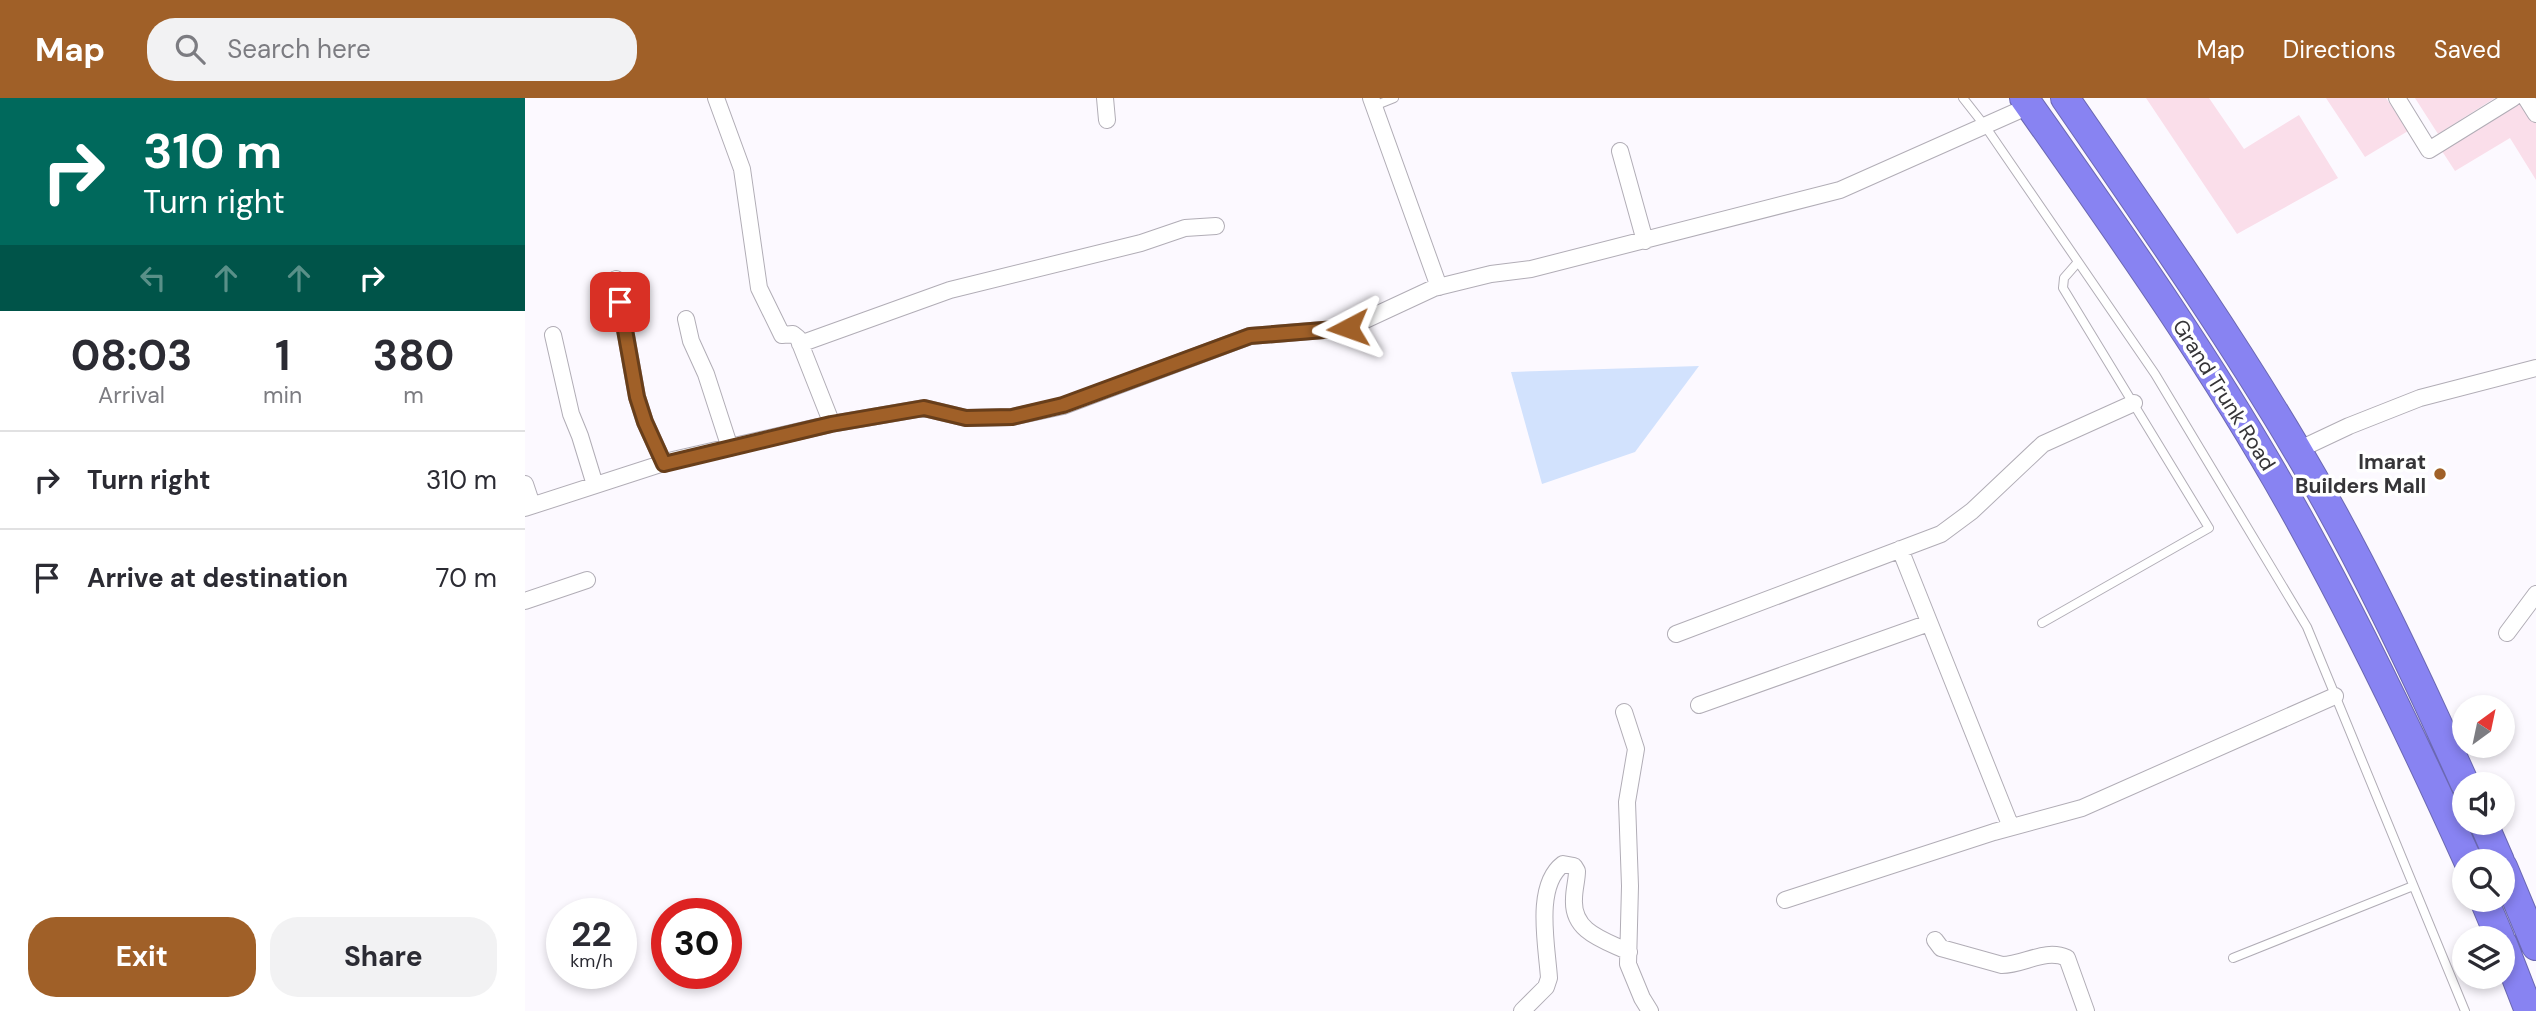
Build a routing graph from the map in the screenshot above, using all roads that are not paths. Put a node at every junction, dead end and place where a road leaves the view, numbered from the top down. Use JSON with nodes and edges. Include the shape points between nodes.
{"nodes":[{"id":1,"x":716,"y":98,"type":"edge"},
{"id":2,"x":1105,"y":98,"type":"edge"},
{"id":3,"x":1394,"y":98,"type":"edge"},
{"id":4,"x":1963,"y":98,"type":"edge"},
{"id":5,"x":2065,"y":98,"type":"edge"},
{"id":6,"x":2397,"y":98,"type":"edge"},
{"id":7,"x":2513,"y":98,"type":"edge"},
{"id":8,"x":2526,"y":98,"type":"edge"},
{"id":9,"x":1372,"y":102,"type":"edge"},
{"id":10,"x":2027,"y":102,"type":"edge"},
{"id":11,"x":2536,"y":114,"type":"edge"},
{"id":12,"x":1107,"y":120,"type":"dead end"},
{"id":13,"x":1985,"y":126,"type":"junction"},
{"id":14,"x":1620,"y":151,"type":"dead end"},
{"id":15,"x":1216,"y":226,"type":"dead end"},
{"id":16,"x":1645,"y":242,"type":"junction"},
{"id":17,"x":2078,"y":262,"type":"junction"},
{"id":18,"x":616,"y":279,"type":"dead end"},
{"id":19,"x":1439,"y":287,"type":"junction"},
{"id":20,"x":686,"y":319,"type":"dead end"},
{"id":21,"x":553,"y":335,"type":"dead end"},
{"id":22,"x":800,"y":344,"type":"junction"},
{"id":23,"x":2536,"y":368,"type":"edge"},
{"id":24,"x":2134,"y":403,"type":"junction"},
{"id":25,"x":832,"y":424,"type":"junction"},
{"id":26,"x":730,"y":448,"type":"junction"},
{"id":27,"x":2298,"y":450,"type":"junction"},
{"id":28,"x":664,"y":464,"type":"junction"},
{"id":29,"x":525,"y":484,"type":"edge"},
{"id":30,"x":595,"y":485,"type":"junction"},
{"id":31,"x":529,"y":506,"type":"edge"},
{"id":32,"x":1900,"y":549,"type":"junction"},
{"id":33,"x":587,"y":580,"type":"dead end"},
{"id":34,"x":2536,"y":594,"type":"edge"},
{"id":35,"x":525,"y":601,"type":"edge"},
{"id":36,"x":1929,"y":623,"type":"junction"},
{"id":37,"x":2042,"y":623,"type":"dead end"},
{"id":38,"x":2507,"y":633,"type":"dead end"},
{"id":39,"x":1676,"y":634,"type":"dead end"},
{"id":40,"x":2335,"y":696,"type":"junction"},
{"id":41,"x":1699,"y":705,"type":"dead end"},
{"id":42,"x":1624,"y":712,"type":"dead end"},
{"id":43,"x":2460,"y":772,"type":"edge"},
{"id":44,"x":2011,"y":827,"type":"junction"},
{"id":45,"x":2463,"y":849,"type":"edge"},
{"id":46,"x":2413,"y":886,"type":"junction"},
{"id":47,"x":2515,"y":896,"type":"edge"},
{"id":48,"x":1785,"y":900,"type":"dead end"},
{"id":49,"x":1935,"y":940,"type":"dead end"},
{"id":50,"x":2536,"y":946,"type":"edge"},
{"id":51,"x":1629,"y":952,"type":"junction"},
{"id":52,"x":2233,"y":958,"type":"dead end"},
{"id":53,"x":2515,"y":975,"type":"edge"},
{"id":54,"x":1522,"y":1011,"type":"edge"},
{"id":55,"x":1650,"y":1011,"type":"edge"},
{"id":56,"x":2086,"y":1011,"type":"edge"},
{"id":57,"x":2465,"y":1011,"type":"edge"},
{"id":58,"x":2529,"y":1011,"type":"edge"}],
"edges":[{"from":1,"to":22,"type":"street","via":[[742,169],[759,288],[782,335],[795,335]]},
{"from":2,"to":12,"type":"street"},
{"from":3,"to":9,"type":"lane"},
{"from":4,"to":13,"type":"lane"},
{"from":5,"to":27,"type":"highway","name":"Grand Trunk Road","via":[[2230,340]]},
{"from":6,"to":7,"type":"street","via":[[2429,150]]},
{"from":8,"to":11,"type":"street"},
{"from":9,"to":19,"type":"street"},
{"from":10,"to":13,"type":"street"},
{"from":10,"to":45,"type":"highway","name":"Grand Trunk Road","via":[[2238,414],[2395,701]]},
{"from":13,"to":16,"type":"street","via":[[1840,190]]},
{"from":13,"to":17,"type":"lane"},
{"from":14,"to":16,"type":"street"},
{"from":15,"to":22,"type":"street","via":[[1185,228],[950,290]]},
{"from":16,"to":19,"type":"street"},
{"from":17,"to":24,"type":"lane","via":[[2064,278],[2063,288]]},
{"from":17,"to":40,"type":"lane","via":[[2155,374],[2300,615]]},
{"from":18,"to":28,"type":"street","via":[[637,397]]},
{"from":19,"to":25,"type":"street","via":[[1348,328],[1250,336],[1063,405],[1012,417],[966,418],[924,408]]},
{"from":20,"to":26,"type":"street"},
{"from":21,"to":30,"type":"street","via":[[571,414]]},
{"from":22,"to":25,"type":"street"},
{"from":23,"to":27,"type":"street","via":[[2420,398]]},
{"from":24,"to":32,"type":"street","via":[[2043,444],[1941,534]]},
{"from":24,"to":37,"type":"lane","via":[[2209,528]]},
{"from":25,"to":26,"type":"street"},
{"from":26,"to":28,"type":"street"},
{"from":27,"to":43,"type":"highway","name":"Grand Trunk Road","via":[[2423,687]]},
{"from":28,"to":30,"type":"street"},
{"from":29,"to":31,"type":"street"},
{"from":30,"to":31,"type":"street"},
{"from":32,"to":36,"type":"street"},
{"from":32,"to":39,"type":"street"},
{"from":33,"to":35,"type":"street"},
{"from":34,"to":38,"type":"street"},
{"from":36,"to":41,"type":"street"},
{"from":36,"to":44,"type":"street"},
{"from":40,"to":44,"type":"street","via":[[2082,808]]},
{"from":40,"to":46,"type":"lane"},
{"from":42,"to":51,"type":"street","via":[[1636,749],[1627,802]]},
{"from":44,"to":48,"type":"street"},
{"from":46,"to":52,"type":"lane"},
{"from":46,"to":57,"type":"lane"},
{"from":47,"to":50,"type":"highway"},
{"from":49,"to":56,"type":"street","via":[[1941,948],[2002,965],[2063,956]]},
{"from":51,"to":54,"type":"street","via":[[1582,926],[1574,908],[1577,871],[1563,864],[1547,886],[1549,978]]},
{"from":51,"to":55,"type":"street","via":[[1628,964]]},
{"from":53,"to":58,"type":"highway"}]}
